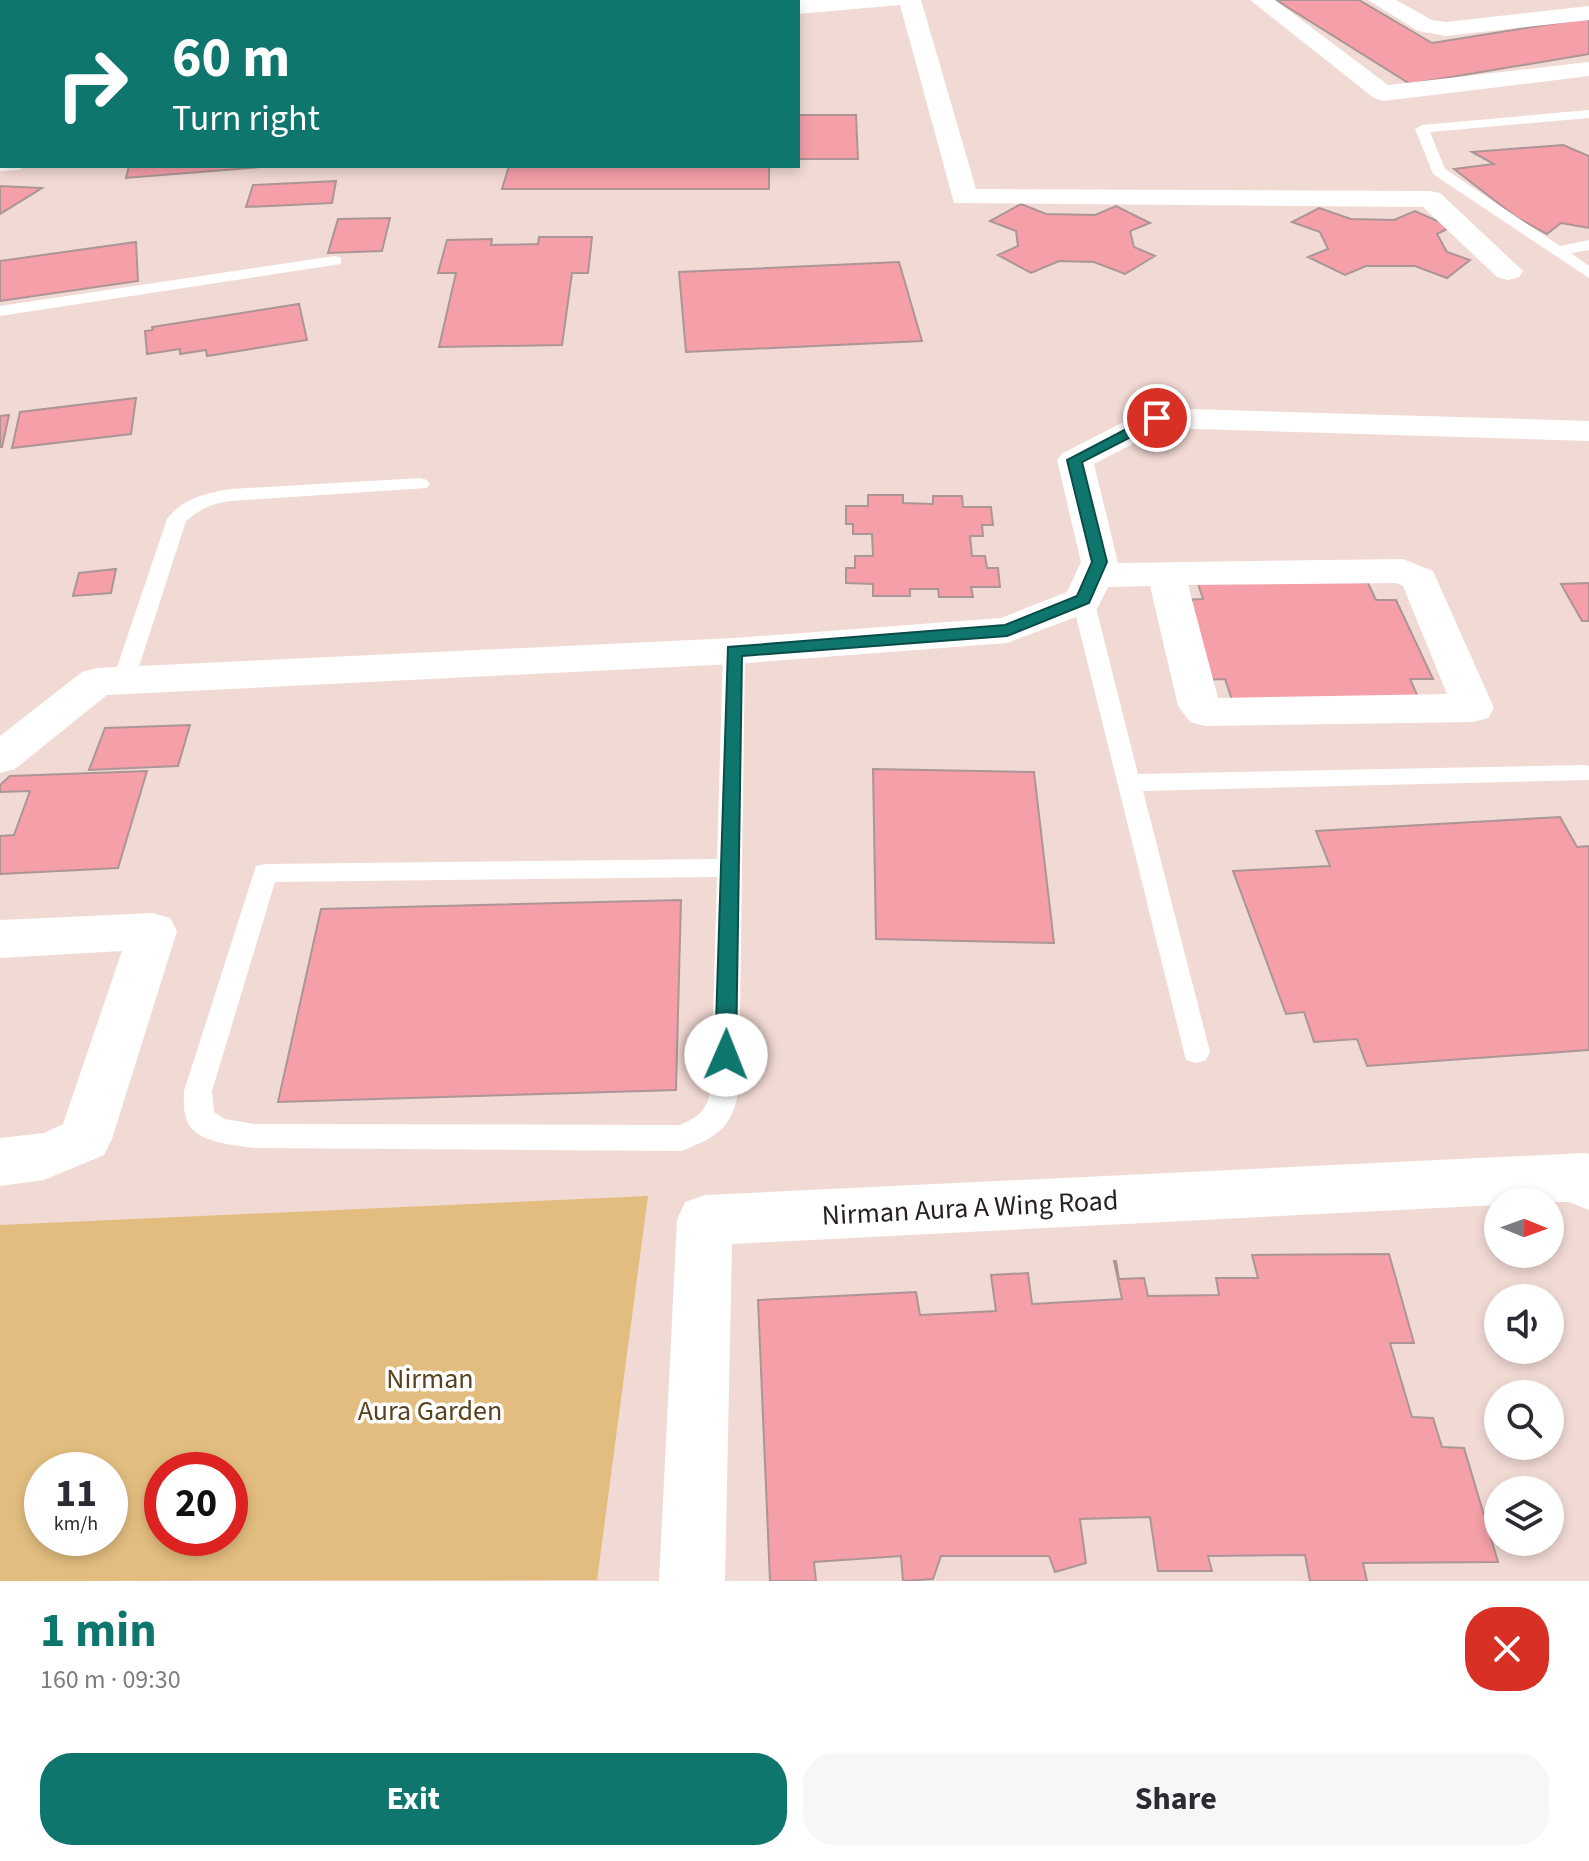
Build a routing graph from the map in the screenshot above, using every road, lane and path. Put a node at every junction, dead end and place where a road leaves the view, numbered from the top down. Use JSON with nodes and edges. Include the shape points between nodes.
{"nodes":[{"id":1,"x":894,"y":0,"type":"edge"},
{"id":2,"x":910,"y":0,"type":"edge"},
{"id":3,"x":1261,"y":0,"type":"edge"},
{"id":4,"x":1379,"y":0,"type":"edge"},
{"id":5,"x":800,"y":7,"type":"edge"},
{"id":6,"x":1589,"y":13,"type":"edge"},
{"id":7,"x":1589,"y":69,"type":"edge"},
{"id":8,"x":1589,"y":114,"type":"edge"},
{"id":9,"x":1589,"y":245,"type":"edge"},
{"id":10,"x":1558,"y":251,"type":"junction"},
{"id":11,"x":335,"y":261,"type":"dead end"},
{"id":12,"x":1508,"y":271,"type":"dead end"},
{"id":13,"x":1589,"y":273,"type":"edge"},
{"id":14,"x":0,"y":311,"type":"edge"},
{"id":15,"x":1589,"y":431,"type":"edge"},
{"id":16,"x":420,"y":484,"type":"dead end"},
{"id":17,"x":1166,"y":575,"type":"junction"},
{"id":18,"x":1089,"y":587,"type":"junction"},
{"id":19,"x":734,"y":651,"type":"junction"},
{"id":20,"x":123,"y":682,"type":"junction"},
{"id":21,"x":0,"y":758,"type":"edge"},
{"id":22,"x":1584,"y":773,"type":"dead end"},
{"id":23,"x":1129,"y":783,"type":"junction"},
{"id":24,"x":729,"y":868,"type":"junction"},
{"id":25,"x":0,"y":939,"type":"edge"},
{"id":26,"x":1196,"y":1052,"type":"dead end"},
{"id":27,"x":0,"y":1162,"type":"edge"},
{"id":28,"x":1589,"y":1186,"type":"edge"},
{"id":29,"x":692,"y":1581,"type":"edge"}],
"edges":[{"from":1,"to":5,"type":"street"},
{"from":2,"to":12,"type":"street","via":[[964,197],[1430,199]]},
{"from":3,"to":7,"type":"street","via":[[1383,93]]},
{"from":4,"to":6,"type":"street","via":[[1426,26],[1446,29]]},
{"from":8,"to":10,"type":"lane","via":[[1422,129],[1438,171]]},
{"from":9,"to":10,"type":"lane"},
{"from":10,"to":13,"type":"lane"},
{"from":11,"to":14,"type":"lane"},
{"from":15,"to":18,"type":"street","via":[[1157,418],[1075,460],[1100,562]]},
{"from":16,"to":20,"type":"lane","via":[[231,495],[190,505],[177,519]]},
{"from":17,"to":17,"type":"street","via":[[1413,574],[1473,708],[1205,712],[1199,706]]},
{"from":17,"to":18,"type":"street"},
{"from":18,"to":19,"type":"street","via":[[1007,630]]},
{"from":18,"to":23,"type":"lane"},
{"from":19,"to":20,"type":"street"},
{"from":19,"to":24,"type":"lane"},
{"from":20,"to":21,"type":"street","via":[[97,682]]},
{"from":22,"to":23,"type":"lane"},
{"from":23,"to":26,"type":"lane"},
{"from":24,"to":24,"type":"lane","via":[[723,1110],[706,1128],[681,1138],[255,1136],[219,1130],[200,1118],[198,1091],[265,873]]},
{"from":25,"to":27,"type":"street","via":[[153,931],[85,1139],[63,1153]]},
{"from":28,"to":29,"type":"street","name":"Nirman Aura A Wing Road","via":[[1586,1177],[705,1220]]}]}
